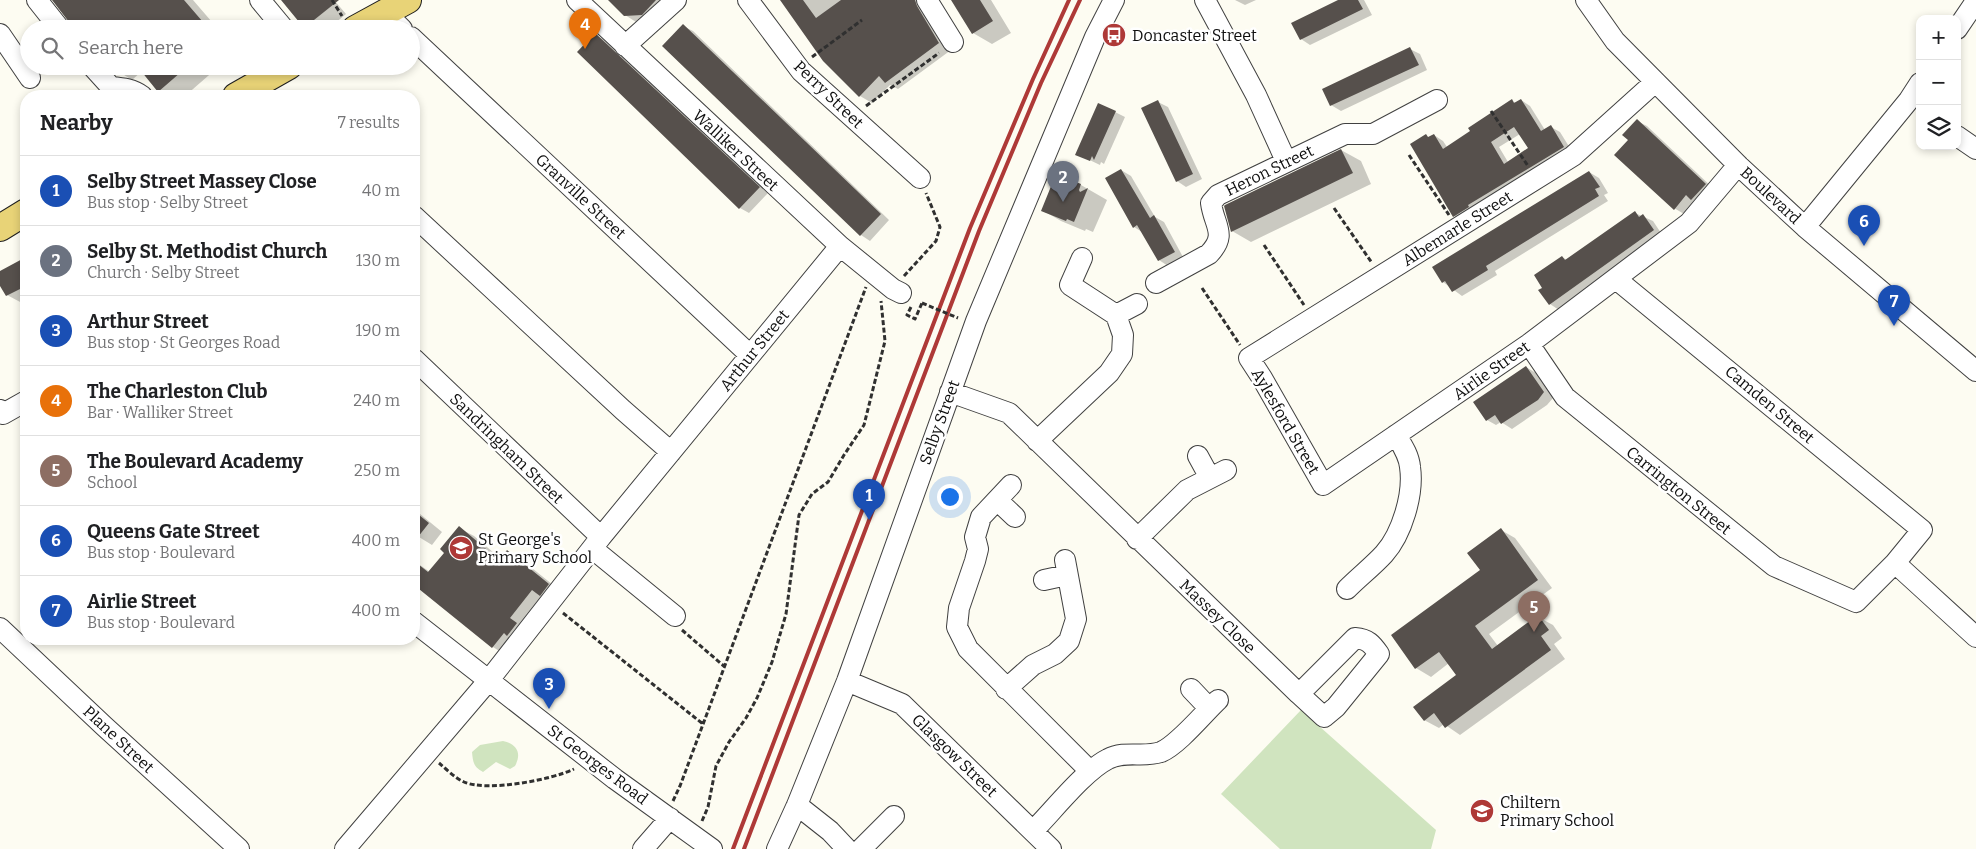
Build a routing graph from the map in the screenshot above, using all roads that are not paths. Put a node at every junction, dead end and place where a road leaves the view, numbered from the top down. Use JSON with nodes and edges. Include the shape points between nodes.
{"nodes":[{"id":1,"x":37,"y":0,"type":"edge"},
{"id":2,"x":260,"y":0,"type":"edge"},
{"id":3,"x":408,"y":0,"type":"edge"},
{"id":4,"x":578,"y":0,"type":"edge"},
{"id":5,"x":676,"y":0,"type":"edge"},
{"id":6,"x":748,"y":0,"type":"edge"},
{"id":7,"x":926,"y":0,"type":"edge"},
{"id":8,"x":1114,"y":0,"type":"edge"},
{"id":9,"x":1205,"y":0,"type":"edge"},
{"id":10,"x":1586,"y":0,"type":"edge"},
{"id":11,"x":1976,"y":1,"type":"edge"},
{"id":12,"x":53,"y":20,"type":"edge"},
{"id":13,"x":277,"y":20,"type":"edge"},
{"id":14,"x":395,"y":20,"type":"edge"},
{"id":15,"x":1961,"y":23,"type":"edge"},
{"id":16,"x":0,"y":34,"type":"edge"},
{"id":17,"x":953,"y":42,"type":"road end"},
{"id":18,"x":420,"y":45,"type":"edge"},
{"id":19,"x":626,"y":46,"type":"junction"},
{"id":20,"x":20,"y":63,"type":"edge"},
{"id":21,"x":28,"y":75,"type":"edge"},
{"id":22,"x":100,"y":75,"type":"edge"},
{"id":23,"x":273,"y":75,"type":"edge"},
{"id":24,"x":30,"y":78,"type":"dead end"},
{"id":25,"x":1654,"y":83,"type":"junction"},
{"id":26,"x":131,"y":90,"type":"edge"},
{"id":27,"x":247,"y":90,"type":"edge"},
{"id":28,"x":1916,"y":97,"type":"edge"},
{"id":29,"x":1437,"y":100,"type":"dead end"},
{"id":30,"x":1961,"y":139,"type":"edge"},
{"id":31,"x":1976,"y":149,"type":"edge"},
{"id":32,"x":1286,"y":161,"type":"junction"},
{"id":33,"x":1738,"y":165,"type":"junction"},
{"id":34,"x":920,"y":178,"type":"road end"},
{"id":35,"x":20,"y":216,"type":"edge"},
{"id":36,"x":420,"y":222,"type":"edge"},
{"id":37,"x":1805,"y":227,"type":"junction"},
{"id":38,"x":0,"y":228,"type":"edge"},
{"id":39,"x":840,"y":246,"type":"junction"},
{"id":40,"x":1082,"y":258,"type":"dead end"},
{"id":41,"x":1616,"y":279,"type":"junction"},
{"id":42,"x":886,"y":282,"type":"road end"},
{"id":43,"x":1156,"y":283,"type":"dead end"},
{"id":44,"x":1137,"y":304,"type":"dead end"},
{"id":45,"x":1116,"y":315,"type":"junction"},
{"id":46,"x":1529,"y":344,"type":"junction"},
{"id":47,"x":750,"y":355,"type":"junction"},
{"id":48,"x":1249,"y":358,"type":"joint"},
{"id":49,"x":420,"y":365,"type":"edge"},
{"id":50,"x":1976,"y":371,"type":"edge"},
{"id":51,"x":950,"y":392,"type":"junction"},
{"id":52,"x":20,"y":404,"type":"edge"},
{"id":53,"x":0,"y":410,"type":"edge"},
{"id":54,"x":1396,"y":435,"type":"junction"},
{"id":55,"x":1037,"y":441,"type":"junction"},
{"id":56,"x":671,"y":452,"type":"junction"},
{"id":57,"x":1198,"y":456,"type":"dead end"},
{"id":58,"x":1323,"y":485,"type":"joint"},
{"id":59,"x":1011,"y":486,"type":"dead end"},
{"id":60,"x":997,"y":500,"type":"junction"},
{"id":61,"x":1015,"y":517,"type":"dead end"},
{"id":62,"x":1137,"y":539,"type":"junction"},
{"id":63,"x":597,"y":543,"type":"junction"},
{"id":64,"x":1895,"y":563,"type":"junction"},
{"id":65,"x":1044,"y":580,"type":"dead end"},
{"id":66,"x":1347,"y":589,"type":"dead end"},
{"id":67,"x":674,"y":616,"type":"road end"},
{"id":68,"x":420,"y":627,"type":"edge"},
{"id":69,"x":0,"y":628,"type":"edge"},
{"id":70,"x":1976,"y":636,"type":"edge"},
{"id":71,"x":489,"y":680,"type":"junction"},
{"id":72,"x":847,"y":680,"type":"junction"},
{"id":73,"x":1006,"y":689,"type":"junction"},
{"id":74,"x":1190,"y":689,"type":"dead end"},
{"id":75,"x":1299,"y":694,"type":"junction"},
{"id":76,"x":1090,"y":771,"type":"junction"},
{"id":77,"x":797,"y":805,"type":"junction"},
{"id":78,"x":668,"y":816,"type":"junction"},
{"id":79,"x":894,"y":816,"type":"dead end"},
{"id":80,"x":1033,"y":831,"type":"junction"},
{"id":81,"x":240,"y":849,"type":"edge"},
{"id":82,"x":345,"y":849,"type":"edge"},
{"id":83,"x":643,"y":849,"type":"edge"},
{"id":84,"x":712,"y":849,"type":"edge"},
{"id":85,"x":777,"y":849,"type":"edge"},
{"id":86,"x":847,"y":849,"type":"edge"},
{"id":87,"x":861,"y":849,"type":"edge"},
{"id":88,"x":1052,"y":849,"type":"edge"}],
"edges":[{"from":1,"to":12,"type":"street"},
{"from":2,"to":13,"type":"street"},
{"from":3,"to":14,"type":"main road"},
{"from":4,"to":19,"type":"street","name":"Walliker Street"},
{"from":5,"to":19,"type":"street"},
{"from":6,"to":34,"type":"street","name":"Perry Street","via":[[798,68]]},
{"from":7,"to":17,"type":"street"},
{"from":8,"to":51,"type":"street","name":"Selby Street","via":[[1095,37],[976,321]]},
{"from":9,"to":32,"type":"street","via":[[1256,95]]},
{"from":10,"to":25,"type":"street","name":"Boulevard","via":[[1615,42]]},
{"from":11,"to":15,"type":"street"},
{"from":16,"to":20,"type":"street"},
{"from":18,"to":47,"type":"street","name":"Granville Street"},
{"from":19,"to":39,"type":"street","name":"Walliker Street"},
{"from":21,"to":24,"type":"street"},
{"from":22,"to":26,"type":"street","via":[[111,87]]},
{"from":23,"to":27,"type":"main road"},
{"from":25,"to":33,"type":"street","name":"Boulevard"},
{"from":25,"to":48,"type":"street","name":"Albemarle Street","via":[[1573,156]]},
{"from":28,"to":37,"type":"street"},
{"from":29,"to":32,"type":"street","name":"Heron Street","via":[[1373,134],[1345,134]]},
{"from":30,"to":31,"type":"street"},
{"from":32,"to":43,"type":"street","name":"Heron Street","via":[[1213,199],[1212,209],[1220,232],[1215,247]]},
{"from":33,"to":37,"type":"street","name":"Boulevard"},
{"from":33,"to":41,"type":"street","name":"Airlie Street","via":[[1689,223]]},
{"from":35,"to":38,"type":"main road"},
{"from":36,"to":56,"type":"street"},
{"from":37,"to":50,"type":"street","name":"Boulevard"},
{"from":39,"to":42,"type":"street","name":"Walliker Street"},
{"from":39,"to":47,"type":"street","name":"Arthur Street"},
{"from":40,"to":45,"type":"street","via":[[1070,285]]},
{"from":41,"to":46,"type":"street","name":"Airlie Street"},
{"from":41,"to":64,"type":"street","name":"Camden Street","via":[[1922,530]]},
{"from":44,"to":45,"type":"street"},
{"from":45,"to":55,"type":"street","via":[[1123,335],[1122,354],[1109,373]]},
{"from":46,"to":54,"type":"street","name":"Airlie Street"},
{"from":46,"to":64,"type":"street","name":"Carrington Street","via":[[1565,397],[1774,566],[1856,602]]},
{"from":47,"to":56,"type":"street","name":"Arthur Street"},
{"from":48,"to":58,"type":"street","name":"Aylesford Street"},
{"from":49,"to":63,"type":"street","name":"Sandringham Street"},
{"from":51,"to":55,"type":"street","name":"Massey Close","via":[[1009,413]]},
{"from":51,"to":72,"type":"street","name":"Selby Street"},
{"from":52,"to":53,"type":"street","via":[[3,414]]},
{"from":54,"to":58,"type":"street","name":"Airlie Street"},
{"from":54,"to":66,"type":"street","via":[[1410,466],[1411,484],[1404,519],[1385,553]]},
{"from":55,"to":62,"type":"street","name":"Massey Close"},
{"from":56,"to":63,"type":"street","name":"Arthur Street"},
{"from":57,"to":62,"type":"street","via":[[1218,474],[1187,490]]},
{"from":59,"to":60,"type":"street"},
{"from":60,"to":61,"type":"street"},
{"from":60,"to":73,"type":"street","via":[[980,517],[975,537],[978,549],[956,627],[968,649]]},
{"from":62,"to":75,"type":"street","name":"Massey Close"},
{"from":63,"to":67,"type":"street","name":"Sandringham Street"},
{"from":63,"to":71,"type":"street","name":"Arthur Street"},
{"from":64,"to":70,"type":"street"},
{"from":65,"to":73,"type":"street","via":[[1066,567],[1076,619],[1069,641],[1055,654],[1033,665]]},
{"from":68,"to":71,"type":"street","name":"St Georges Road"},
{"from":69,"to":81,"type":"street","name":"Plane Street"},
{"from":71,"to":78,"type":"street","name":"St Georges Road"},
{"from":71,"to":82,"type":"street","name":"Arthur Street"},
{"from":72,"to":77,"type":"street","name":"Selby Street"},
{"from":72,"to":80,"type":"street","name":"Glasgow Street","via":[[902,704]]},
{"from":73,"to":76,"type":"street"},
{"from":74,"to":76,"type":"street","via":[[1214,704],[1174,744],[1162,752],[1109,758]]},
{"from":75,"to":75,"type":"street","name":"Massey Close","via":[[1355,638],[1365,639],[1379,654],[1324,717]]},
{"from":76,"to":80,"type":"street"},
{"from":77,"to":85,"type":"street","name":"Selby Street"},
{"from":77,"to":86,"type":"street"},
{"from":78,"to":83,"type":"street"},
{"from":78,"to":84,"type":"street","name":"St Georges Road"},
{"from":79,"to":87,"type":"street"},
{"from":80,"to":88,"type":"street","name":"Glasgow Street"}]}
